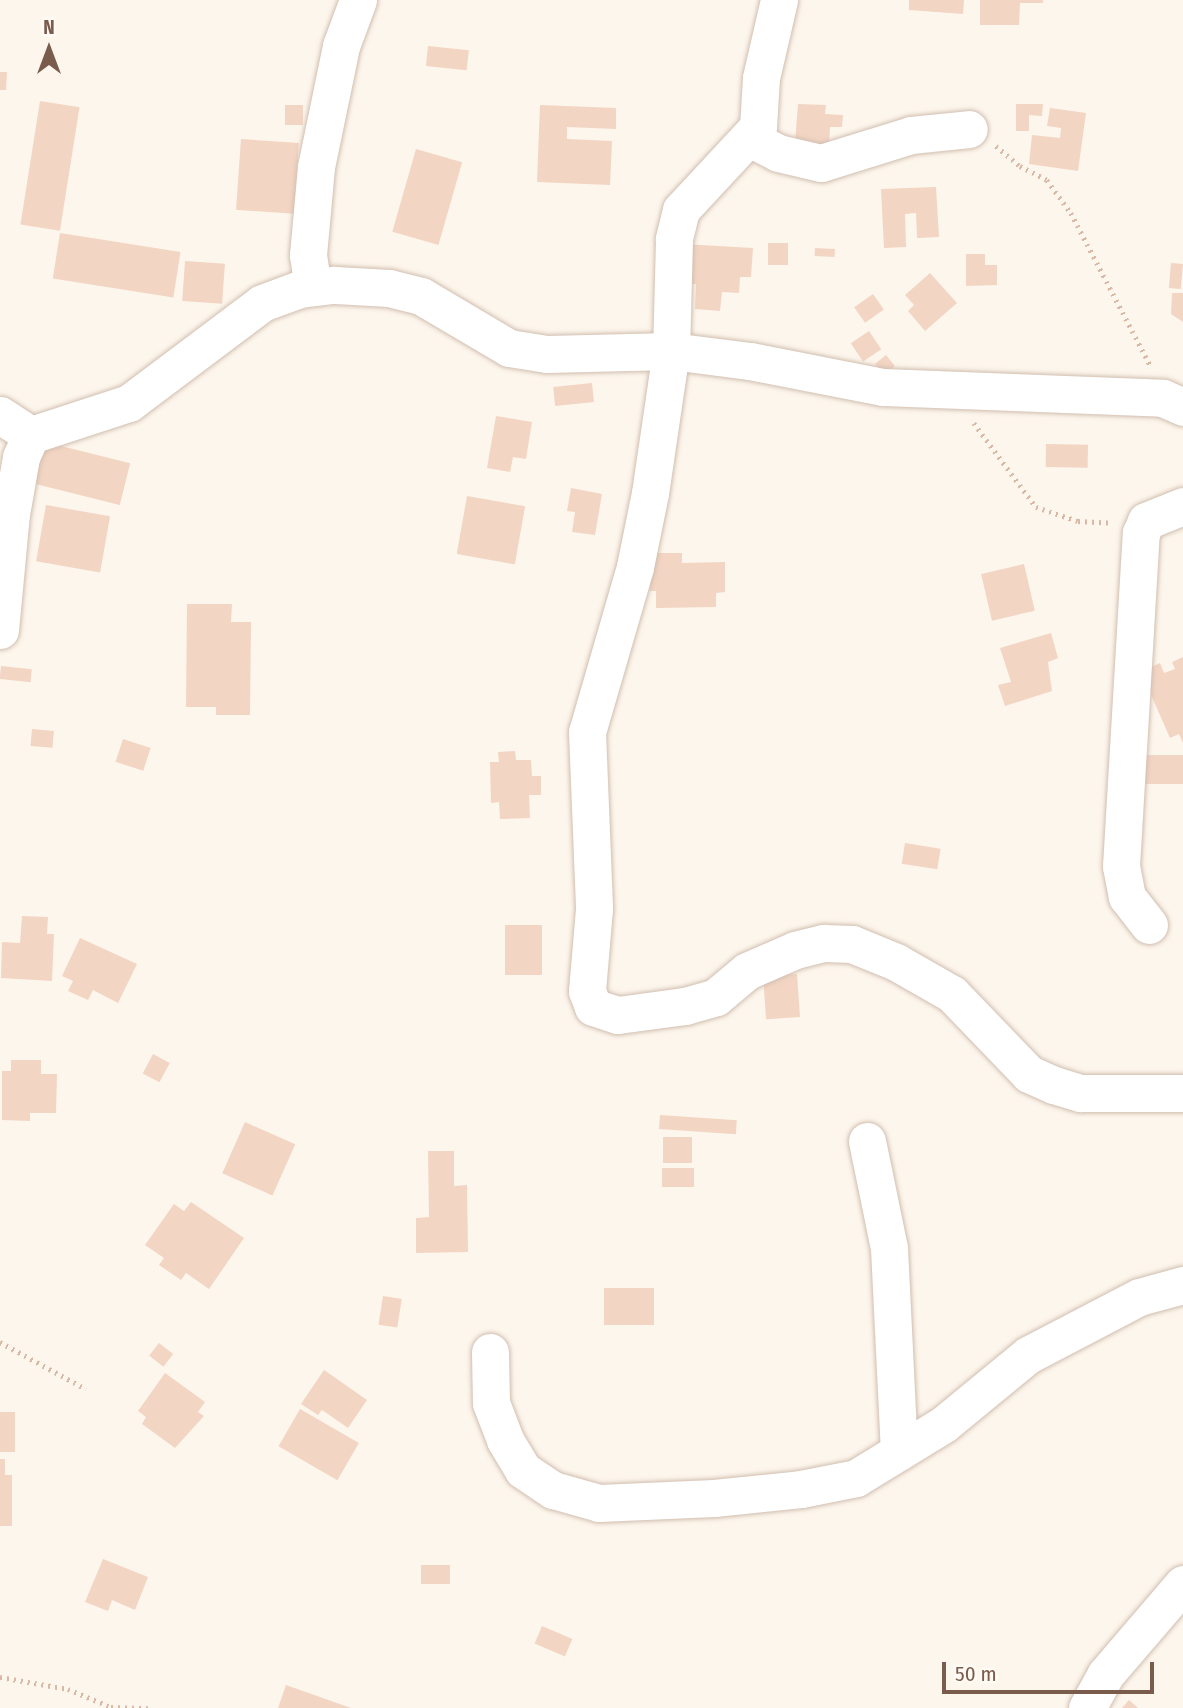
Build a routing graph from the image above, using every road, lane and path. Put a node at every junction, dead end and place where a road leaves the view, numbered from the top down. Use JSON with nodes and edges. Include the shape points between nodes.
{"nodes":[{"id":1,"x":358,"y":0,"type":"edge"},
{"id":2,"x":779,"y":0,"type":"edge"},
{"id":3,"x":969,"y":129,"type":"joint"},
{"id":4,"x":751,"y":139,"type":"junction"},
{"id":5,"x":313,"y":287,"type":"junction"},
{"id":6,"x":671,"y":351,"type":"junction"},
{"id":7,"x":954,"y":393,"type":"junction"},
{"id":8,"x":1173,"y":403,"type":"edge"},
{"id":9,"x":0,"y":415,"type":"edge"},
{"id":10,"x":31,"y":435,"type":"junction"},
{"id":11,"x":1183,"y":506,"type":"edge"},
{"id":12,"x":1146,"y":521,"type":"junction"},
{"id":13,"x":0,"y":630,"type":"edge"},
{"id":14,"x":1149,"y":925,"type":"dead end"},
{"id":15,"x":1183,"y":1093,"type":"edge"},
{"id":16,"x":867,"y":1141,"type":"dead end"},
{"id":17,"x":1183,"y":1285,"type":"edge"},
{"id":18,"x":0,"y":1342,"type":"edge"},
{"id":19,"x":490,"y":1352,"type":"dead end"},
{"id":20,"x":86,"y":1389,"type":"dead end"},
{"id":21,"x":899,"y":1452,"type":"junction"},
{"id":22,"x":1183,"y":1584,"type":"edge"},
{"id":23,"x":0,"y":1677,"type":"edge"},
{"id":24,"x":148,"y":1708,"type":"edge"},
{"id":25,"x":1087,"y":1708,"type":"edge"}],
"edges":[{"from":1,"to":5,"type":"street","via":[[341,46],[316,167],[308,256]]},
{"from":2,"to":4,"type":"street","via":[[761,78],[758,127]]},
{"from":3,"to":4,"type":"street","via":[[911,135],[821,163],[778,153]]},
{"from":3,"to":8,"type":"path","via":[[1047,180],[1101,264]]},
{"from":4,"to":6,"type":"street","via":[[681,211],[674,239]]},
{"from":5,"to":6,"type":"street","via":[[389,288],[421,296],[509,348],[594,356]]},
{"from":5,"to":10,"type":"street","via":[[262,303],[129,403]]},
{"from":6,"to":7,"type":"street","via":[[750,360],[883,387]]},
{"from":6,"to":15,"type":"street","via":[[635,567],[587,732],[594,909],[587,991],[593,1007],[618,1015],[685,1006],[716,997],[747,971],[795,950],[824,943],[852,944],[896,962],[952,994],[1029,1074],[1081,1093]]},
{"from":7,"to":8,"type":"street"},
{"from":7,"to":12,"type":"path","via":[[1036,507],[1078,521]]},
{"from":9,"to":10,"type":"street"},
{"from":10,"to":13,"type":"street","via":[[21,457],[11,514]]},
{"from":11,"to":12,"type":"street"},
{"from":12,"to":14,"type":"street","via":[[1141,533],[1121,866],[1127,897]]},
{"from":16,"to":21,"type":"street","via":[[890,1248]]},
{"from":17,"to":21,"type":"street","via":[[1139,1297],[1028,1355],[944,1424]]},
{"from":18,"to":20,"type":"path"},
{"from":19,"to":21,"type":"street","via":[[491,1403],[523,1470],[553,1490],[598,1503],[801,1489],[856,1478]]},
{"from":22,"to":25,"type":"street","via":[[1104,1675]]},
{"from":23,"to":24,"type":"path","via":[[68,1689],[111,1707]]}]}
